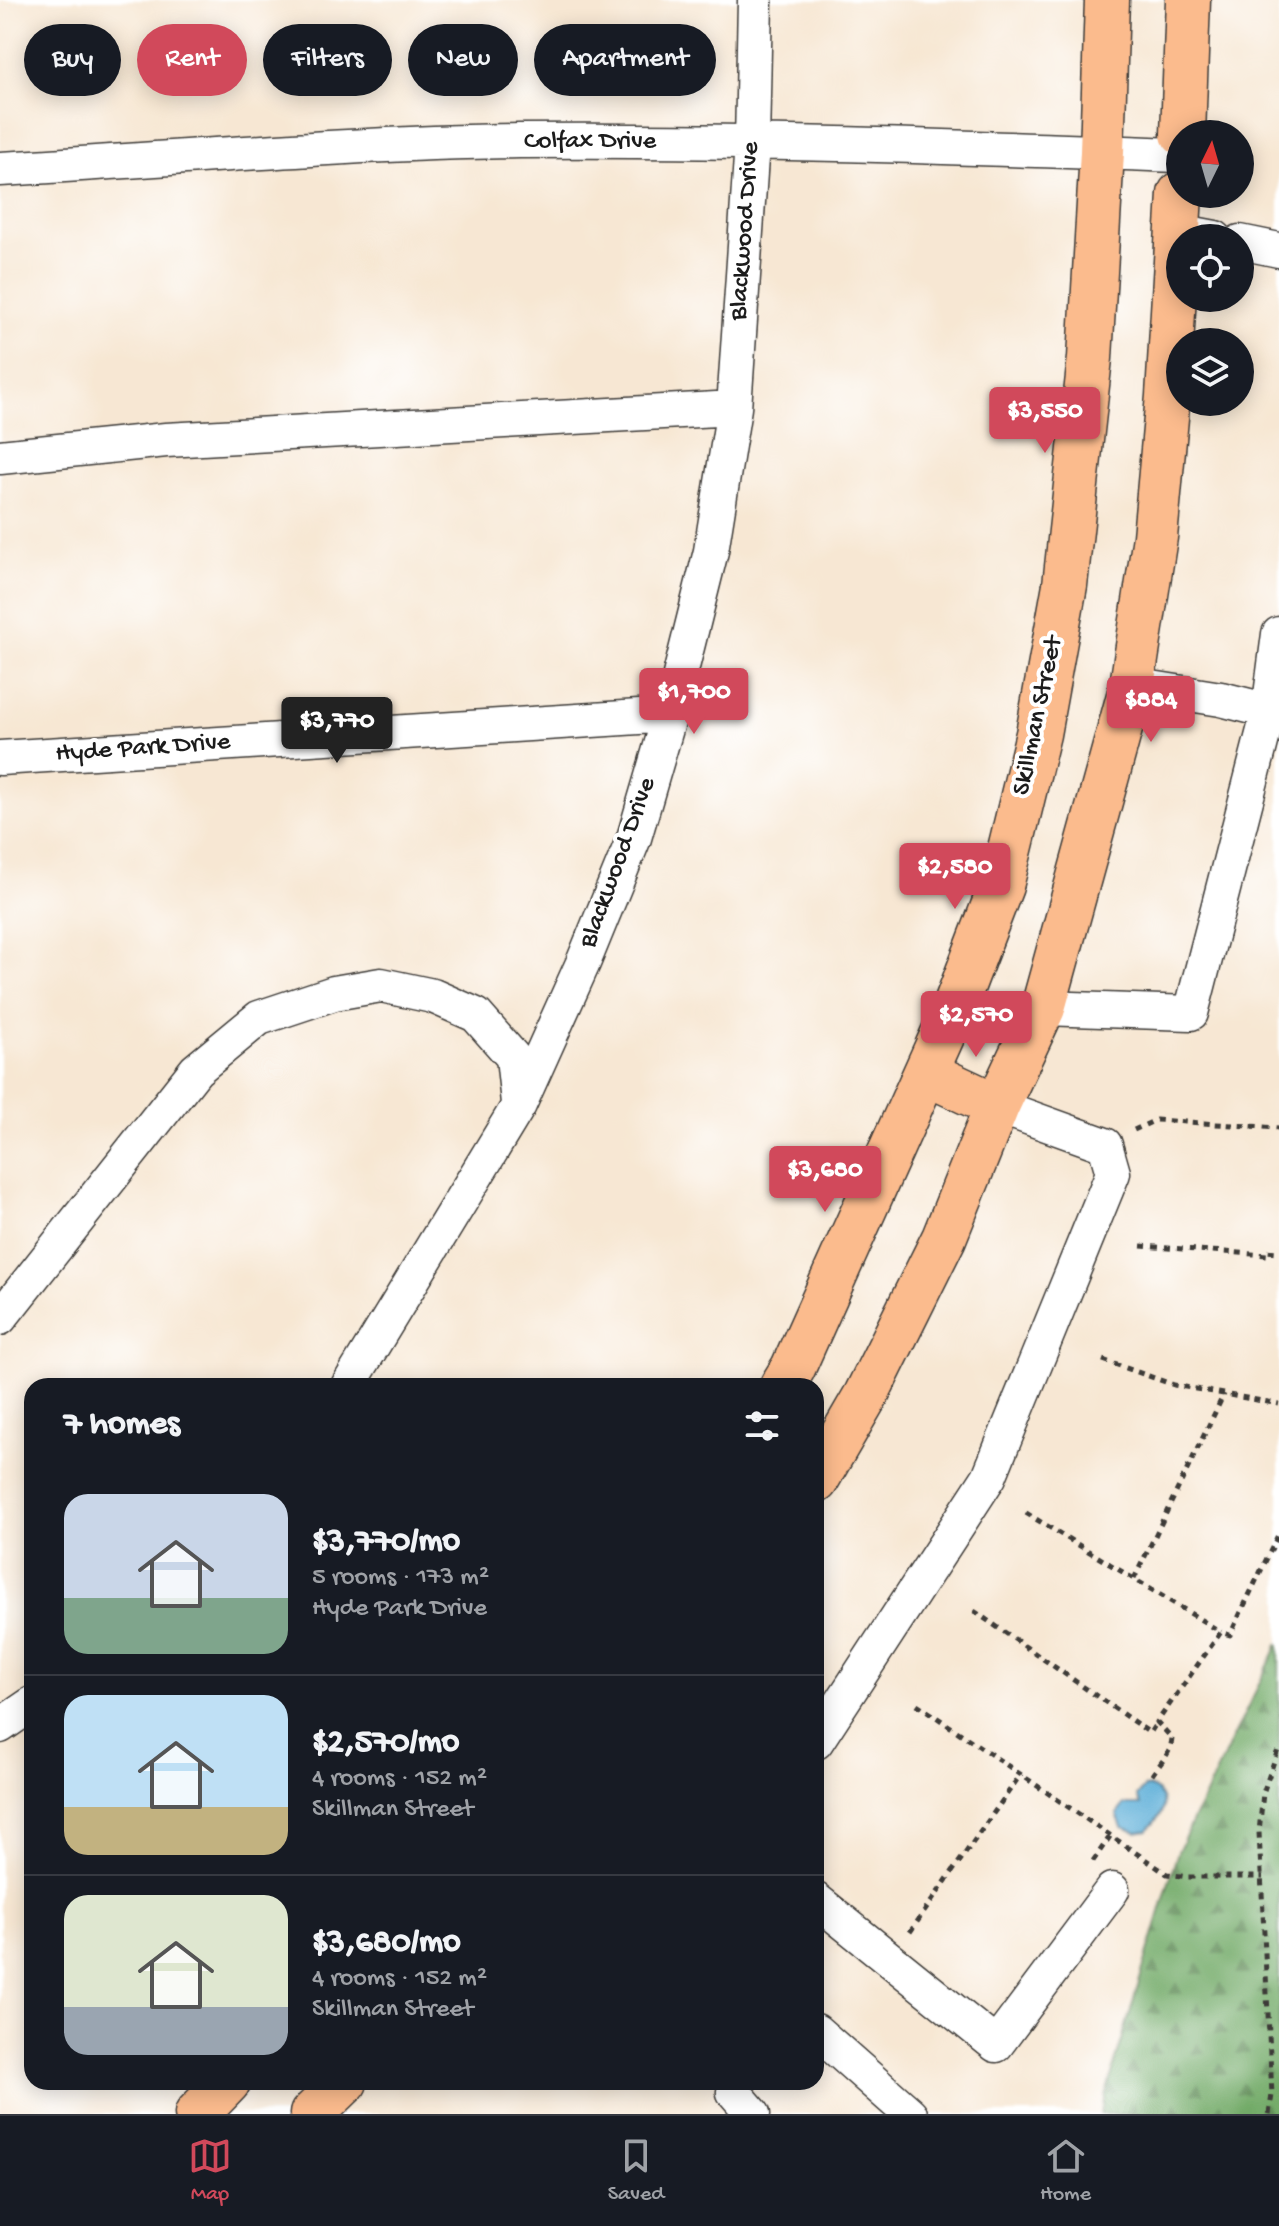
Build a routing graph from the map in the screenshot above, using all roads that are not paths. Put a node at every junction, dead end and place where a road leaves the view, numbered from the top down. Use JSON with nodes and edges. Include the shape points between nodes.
{"nodes":[{"id":1,"x":755,"y":0,"type":"edge"},
{"id":2,"x":1107,"y":0,"type":"edge"},
{"id":3,"x":1188,"y":0,"type":"edge"},
{"id":4,"x":1184,"y":120,"type":"edge"},
{"id":5,"x":752,"y":143,"type":"junction"},
{"id":6,"x":1102,"y":152,"type":"junction"},
{"id":7,"x":1166,"y":154,"type":"edge"},
{"id":8,"x":0,"y":169,"type":"edge"},
{"id":9,"x":1191,"y":221,"type":"edge"},
{"id":10,"x":1254,"y":245,"type":"edge"},
{"id":11,"x":1279,"y":250,"type":"edge"},
{"id":12,"x":734,"y":408,"type":"junction"},
{"id":13,"x":0,"y":457,"type":"edge"},
{"id":14,"x":1279,"y":634,"type":"edge"},
{"id":15,"x":1132,"y":685,"type":"junction"},
{"id":16,"x":1269,"y":711,"type":"junction"},
{"id":17,"x":670,"y":715,"type":"junction"},
{"id":18,"x":0,"y":758,"type":"edge"},
{"id":19,"x":1043,"y":1008,"type":"junction"},
{"id":20,"x":926,"y":1073,"type":"junction"},
{"id":21,"x":519,"y":1105,"type":"junction"},
{"id":22,"x":997,"y":1106,"type":"junction"},
{"id":23,"x":0,"y":1318,"type":"edge"},
{"id":24,"x":353,"y":1378,"type":"edge"},
{"id":25,"x":787,"y":1378,"type":"edge"},
{"id":26,"x":824,"y":1467,"type":"edge"},
{"id":27,"x":24,"y":1710,"type":"edge"},
{"id":28,"x":0,"y":1726,"type":"edge"},
{"id":29,"x":824,"y":1730,"type":"edge"},
{"id":30,"x":1112,"y":1890,"type":"dead end"},
{"id":31,"x":824,"y":1906,"type":"edge"},
{"id":32,"x":824,"y":2038,"type":"edge"},
{"id":33,"x":220,"y":2090,"type":"edge"},
{"id":34,"x":337,"y":2090,"type":"edge"},
{"id":35,"x":735,"y":2090,"type":"edge"},
{"id":36,"x":197,"y":2114,"type":"edge"},
{"id":37,"x":312,"y":2114,"type":"edge"},
{"id":38,"x":753,"y":2114,"type":"edge"},
{"id":39,"x":910,"y":2114,"type":"edge"}],
"edges":[{"from":1,"to":5,"type":"street","name":"Blackwood Drive"},
{"from":2,"to":6,"type":"main road","name":"Skillman Street"},
{"from":3,"to":4,"type":"main road"},
{"from":5,"to":6,"type":"street","name":"Colfax Drive"},
{"from":5,"to":8,"type":"street","name":"Colfax Drive","via":[[421,144]]},
{"from":5,"to":12,"type":"street","name":"Blackwood Drive"},
{"from":6,"to":7,"type":"street","name":"Colfax Drive"},
{"from":6,"to":20,"type":"main road","name":"Skillman Street","via":[[1090,358],[1065,585],[1038,734],[1001,886]]},
{"from":9,"to":15,"type":"main road","via":[[1155,537]]},
{"from":10,"to":11,"type":"street"},
{"from":12,"to":13,"type":"street","via":[[166,440]]},
{"from":12,"to":17,"type":"street","name":"Blackwood Drive","via":[[711,551]]},
{"from":14,"to":16,"type":"street"},
{"from":15,"to":16,"type":"street"},
{"from":15,"to":19,"type":"main road"},
{"from":16,"to":19,"type":"street","via":[[1191,1013]]},
{"from":17,"to":18,"type":"street","name":"Hyde Park Drive"},
{"from":17,"to":21,"type":"street","name":"Blackwood Drive","via":[[634,838]]},
{"from":19,"to":22,"type":"main road"},
{"from":20,"to":22,"type":"main road"},
{"from":20,"to":25,"type":"main road","name":"Skillman Street"},
{"from":21,"to":23,"type":"street","via":[[513,1057],[476,1015],[433,996],[381,985],[334,993],[259,1018],[196,1070]]},
{"from":21,"to":24,"type":"street","name":"Blackwood Drive"},
{"from":22,"to":26,"type":"main road","via":[[944,1238]]},
{"from":22,"to":29,"type":"street","via":[[1109,1159],[989,1477]]},
{"from":27,"to":28,"type":"street"},
{"from":30,"to":31,"type":"street","via":[[996,2045]]},
{"from":32,"to":39,"type":"street"},
{"from":33,"to":36,"type":"main road"},
{"from":34,"to":37,"type":"main road"},
{"from":35,"to":38,"type":"street"}]}
